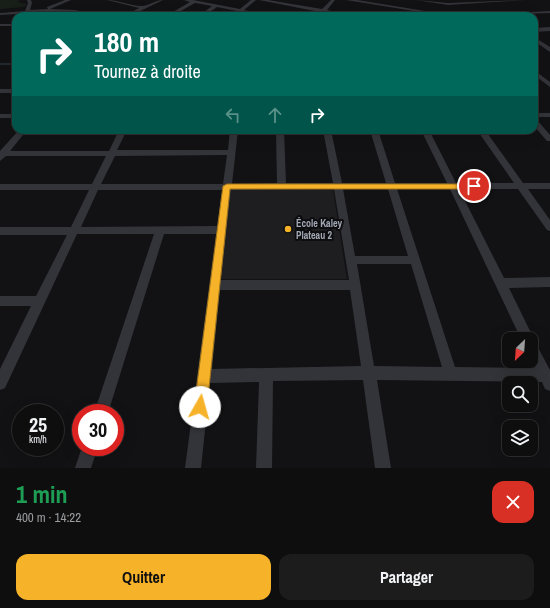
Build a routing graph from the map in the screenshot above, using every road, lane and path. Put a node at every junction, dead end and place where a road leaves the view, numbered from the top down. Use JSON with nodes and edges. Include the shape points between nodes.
{"nodes":[{"id":1,"x":29,"y":0,"type":"edge"},
{"id":2,"x":69,"y":0,"type":"edge"},
{"id":3,"x":109,"y":0,"type":"edge"},
{"id":4,"x":161,"y":0,"type":"edge"},
{"id":5,"x":186,"y":0,"type":"edge"},
{"id":6,"x":254,"y":0,"type":"edge"},
{"id":7,"x":261,"y":0,"type":"edge"},
{"id":8,"x":333,"y":0,"type":"edge"},
{"id":9,"x":348,"y":0,"type":"edge"},
{"id":10,"x":418,"y":0,"type":"edge"},
{"id":11,"x":443,"y":0,"type":"edge"},
{"id":12,"x":511,"y":0,"type":"edge"},
{"id":13,"x":524,"y":0,"type":"edge"},
{"id":14,"x":477,"y":1,"type":"edge"},
{"id":15,"x":194,"y":2,"type":"junction"},
{"id":16,"x":371,"y":2,"type":"edge"},
{"id":17,"x":448,"y":4,"type":"junction"},
{"id":18,"x":216,"y":6,"type":"junction"},
{"id":19,"x":485,"y":6,"type":"dead end"},
{"id":20,"x":408,"y":7,"type":"junction"},
{"id":21,"x":144,"y":8,"type":"junction"},
{"id":22,"x":453,"y":8,"type":"dead end"},
{"id":23,"x":42,"y":10,"type":"junction"},
{"id":24,"x":241,"y":10,"type":"junction"},
{"id":25,"x":323,"y":11,"type":"junction"},
{"id":26,"x":27,"y":12,"type":"joint"},
{"id":27,"x":81,"y":12,"type":"edge"},
{"id":28,"x":135,"y":12,"type":"edge"},
{"id":29,"x":175,"y":12,"type":"edge"},
{"id":30,"x":207,"y":12,"type":"edge"},
{"id":31,"x":250,"y":12,"type":"edge"},
{"id":32,"x":329,"y":12,"type":"edge"},
{"id":33,"x":406,"y":12,"type":"edge"},
{"id":34,"x":434,"y":12,"type":"edge"},
{"id":35,"x":550,"y":12,"type":"edge"},
{"id":36,"x":12,"y":13,"type":"edge"},
{"id":37,"x":538,"y":13,"type":"edge"},
{"id":38,"x":0,"y":14,"type":"edge"},
{"id":39,"x":0,"y":24,"type":"edge"},
{"id":40,"x":12,"y":25,"type":"edge"},
{"id":41,"x":550,"y":29,"type":"edge"},
{"id":42,"x":538,"y":30,"type":"edge"},
{"id":43,"x":538,"y":42,"type":"edge"},
{"id":44,"x":550,"y":50,"type":"edge"},
{"id":45,"x":550,"y":74,"type":"edge"},
{"id":46,"x":538,"y":76,"type":"edge"},
{"id":47,"x":538,"y":78,"type":"edge"},
{"id":48,"x":548,"y":83,"type":"edge"},
{"id":49,"x":0,"y":91,"type":"edge"},
{"id":50,"x":12,"y":91,"type":"edge"},
{"id":51,"x":538,"y":114,"type":"edge"},
{"id":52,"x":550,"y":115,"type":"edge"},
{"id":53,"x":0,"y":116,"type":"edge"},
{"id":54,"x":12,"y":116,"type":"edge"},
{"id":55,"x":538,"y":126,"type":"edge"},
{"id":56,"x":20,"y":134,"type":"edge"},
{"id":57,"x":121,"y":134,"type":"edge"},
{"id":58,"x":233,"y":134,"type":"edge"},
{"id":59,"x":280,"y":134,"type":"edge"},
{"id":60,"x":328,"y":134,"type":"edge"},
{"id":61,"x":375,"y":134,"type":"edge"},
{"id":62,"x":427,"y":134,"type":"edge"},
{"id":63,"x":484,"y":134,"type":"edge"},
{"id":64,"x":550,"y":138,"type":"edge"},
{"id":65,"x":231,"y":152,"type":"junction"},
{"id":66,"x":112,"y":153,"type":"junction"},
{"id":67,"x":1,"y":156,"type":"edge"},
{"id":68,"x":227,"y":186,"type":"junction"},
{"id":69,"x":282,"y":186,"type":"junction"},
{"id":70,"x":338,"y":186,"type":"junction"},
{"id":71,"x":392,"y":186,"type":"junction"},
{"id":72,"x":453,"y":186,"type":"junction"},
{"id":73,"x":521,"y":186,"type":"junction"},
{"id":74,"x":550,"y":186,"type":"edge"},
{"id":75,"x":0,"y":187,"type":"edge"},
{"id":76,"x":95,"y":187,"type":"junction"},
{"id":77,"x":550,"y":227,"type":"edge"},
{"id":78,"x":222,"y":230,"type":"junction"},
{"id":79,"x":74,"y":231,"type":"junction"},
{"id":80,"x":160,"y":231,"type":"junction"},
{"id":81,"x":1,"y":233,"type":"edge"},
{"id":82,"x":351,"y":260,"type":"junction"},
{"id":83,"x":416,"y":260,"type":"junction"},
{"id":84,"x":550,"y":282,"type":"edge"},
{"id":85,"x":500,"y":283,"type":"junction"},
{"id":86,"x":216,"y":285,"type":"junction"},
{"id":87,"x":355,"y":285,"type":"junction"},
{"id":88,"x":0,"y":301,"type":"edge"},
{"id":89,"x":40,"y":301,"type":"junction"},
{"id":90,"x":524,"y":332,"type":"edge"},
{"id":91,"x":538,"y":360,"type":"edge"},
{"id":92,"x":368,"y":373,"type":"junction"},
{"id":93,"x":266,"y":374,"type":"junction"},
{"id":94,"x":451,"y":374,"type":"junction"},
{"id":95,"x":204,"y":376,"type":"junction"},
{"id":96,"x":1,"y":377,"type":"edge"},
{"id":97,"x":548,"y":379,"type":"edge"},
{"id":98,"x":104,"y":404,"type":"edge"},
{"id":99,"x":87,"y":456,"type":"edge"},
{"id":100,"x":83,"y":468,"type":"edge"},
{"id":101,"x":193,"y":468,"type":"edge"},
{"id":102,"x":264,"y":468,"type":"edge"},
{"id":103,"x":383,"y":468,"type":"edge"}],
"edges":[{"from":1,"to":26,"type":"street"},
{"from":2,"to":23,"type":"street"},
{"from":3,"to":21,"type":"street"},
{"from":4,"to":21,"type":"street"},
{"from":5,"to":15,"type":"street"},
{"from":6,"to":24,"type":"street"},
{"from":7,"to":25,"type":"street"},
{"from":8,"to":25,"type":"street"},
{"from":9,"to":16,"type":"street"},
{"from":10,"to":17,"type":"street"},
{"from":11,"to":17,"type":"street"},
{"from":12,"to":13,"type":"street"},
{"from":12,"to":14,"type":"street"},
{"from":14,"to":17,"type":"street"},
{"from":14,"to":19,"type":"street"},
{"from":15,"to":18,"type":"street"},
{"from":15,"to":29,"type":"street"},
{"from":16,"to":20,"type":"street"},
{"from":17,"to":22,"type":"street"},
{"from":18,"to":24,"type":"street"},
{"from":18,"to":30,"type":"street"},
{"from":20,"to":33,"type":"street"},
{"from":20,"to":34,"type":"street"},
{"from":21,"to":28,"type":"street"},
{"from":23,"to":26,"type":"street"},
{"from":23,"to":27,"type":"street"},
{"from":24,"to":31,"type":"street"},
{"from":25,"to":32,"type":"street"},
{"from":35,"to":37,"type":"street"},
{"from":36,"to":38,"type":"street"},
{"from":39,"to":40,"type":"street"},
{"from":41,"to":42,"type":"street"},
{"from":43,"to":44,"type":"street"},
{"from":45,"to":46,"type":"street"},
{"from":47,"to":48,"type":"street"},
{"from":49,"to":50,"type":"street"},
{"from":51,"to":52,"type":"street"},
{"from":53,"to":54,"type":"street"},
{"from":55,"to":64,"type":"street"},
{"from":56,"to":67,"type":"street"},
{"from":57,"to":66,"type":"street"},
{"from":58,"to":65,"type":"street"},
{"from":59,"to":69,"type":"street"},
{"from":60,"to":70,"type":"street"},
{"from":61,"to":71,"type":"street"},
{"from":62,"to":72,"type":"street"},
{"from":63,"to":73,"type":"street"},
{"from":65,"to":66,"type":"street"},
{"from":65,"to":68,"type":"street"},
{"from":66,"to":67,"type":"street"},
{"from":66,"to":76,"type":"street"},
{"from":68,"to":69,"type":"street"},
{"from":68,"to":76,"type":"street"},
{"from":68,"to":78,"type":"street"},
{"from":69,"to":70,"type":"street"},
{"from":70,"to":71,"type":"street"},
{"from":70,"to":82,"type":"street"},
{"from":71,"to":72,"type":"street"},
{"from":71,"to":83,"type":"street"},
{"from":72,"to":73,"type":"street"},
{"from":72,"to":85,"type":"street"},
{"from":73,"to":74,"type":"street"},
{"from":73,"to":77,"type":"street"},
{"from":75,"to":76,"type":"street"},
{"from":76,"to":79,"type":"street"},
{"from":78,"to":80,"type":"street"},
{"from":78,"to":86,"type":"street"},
{"from":79,"to":80,"type":"street"},
{"from":79,"to":81,"type":"street"},
{"from":79,"to":89,"type":"street"},
{"from":80,"to":98,"type":"street"},
{"from":82,"to":83,"type":"street"},
{"from":82,"to":87,"type":"street"},
{"from":83,"to":94,"type":"street"},
{"from":84,"to":85,"type":"street"},
{"from":85,"to":90,"type":"street"},
{"from":86,"to":87,"type":"street"},
{"from":86,"to":95,"type":"street"},
{"from":87,"to":92,"type":"street"},
{"from":88,"to":89,"type":"street"},
{"from":89,"to":96,"type":"street"},
{"from":91,"to":97,"type":"street"},
{"from":92,"to":93,"type":"street"},
{"from":92,"to":94,"type":"street"},
{"from":92,"to":103,"type":"street"},
{"from":93,"to":95,"type":"street"},
{"from":93,"to":102,"type":"street"},
{"from":94,"to":97,"type":"street"},
{"from":95,"to":101,"type":"street"},
{"from":99,"to":100,"type":"street"}]}
